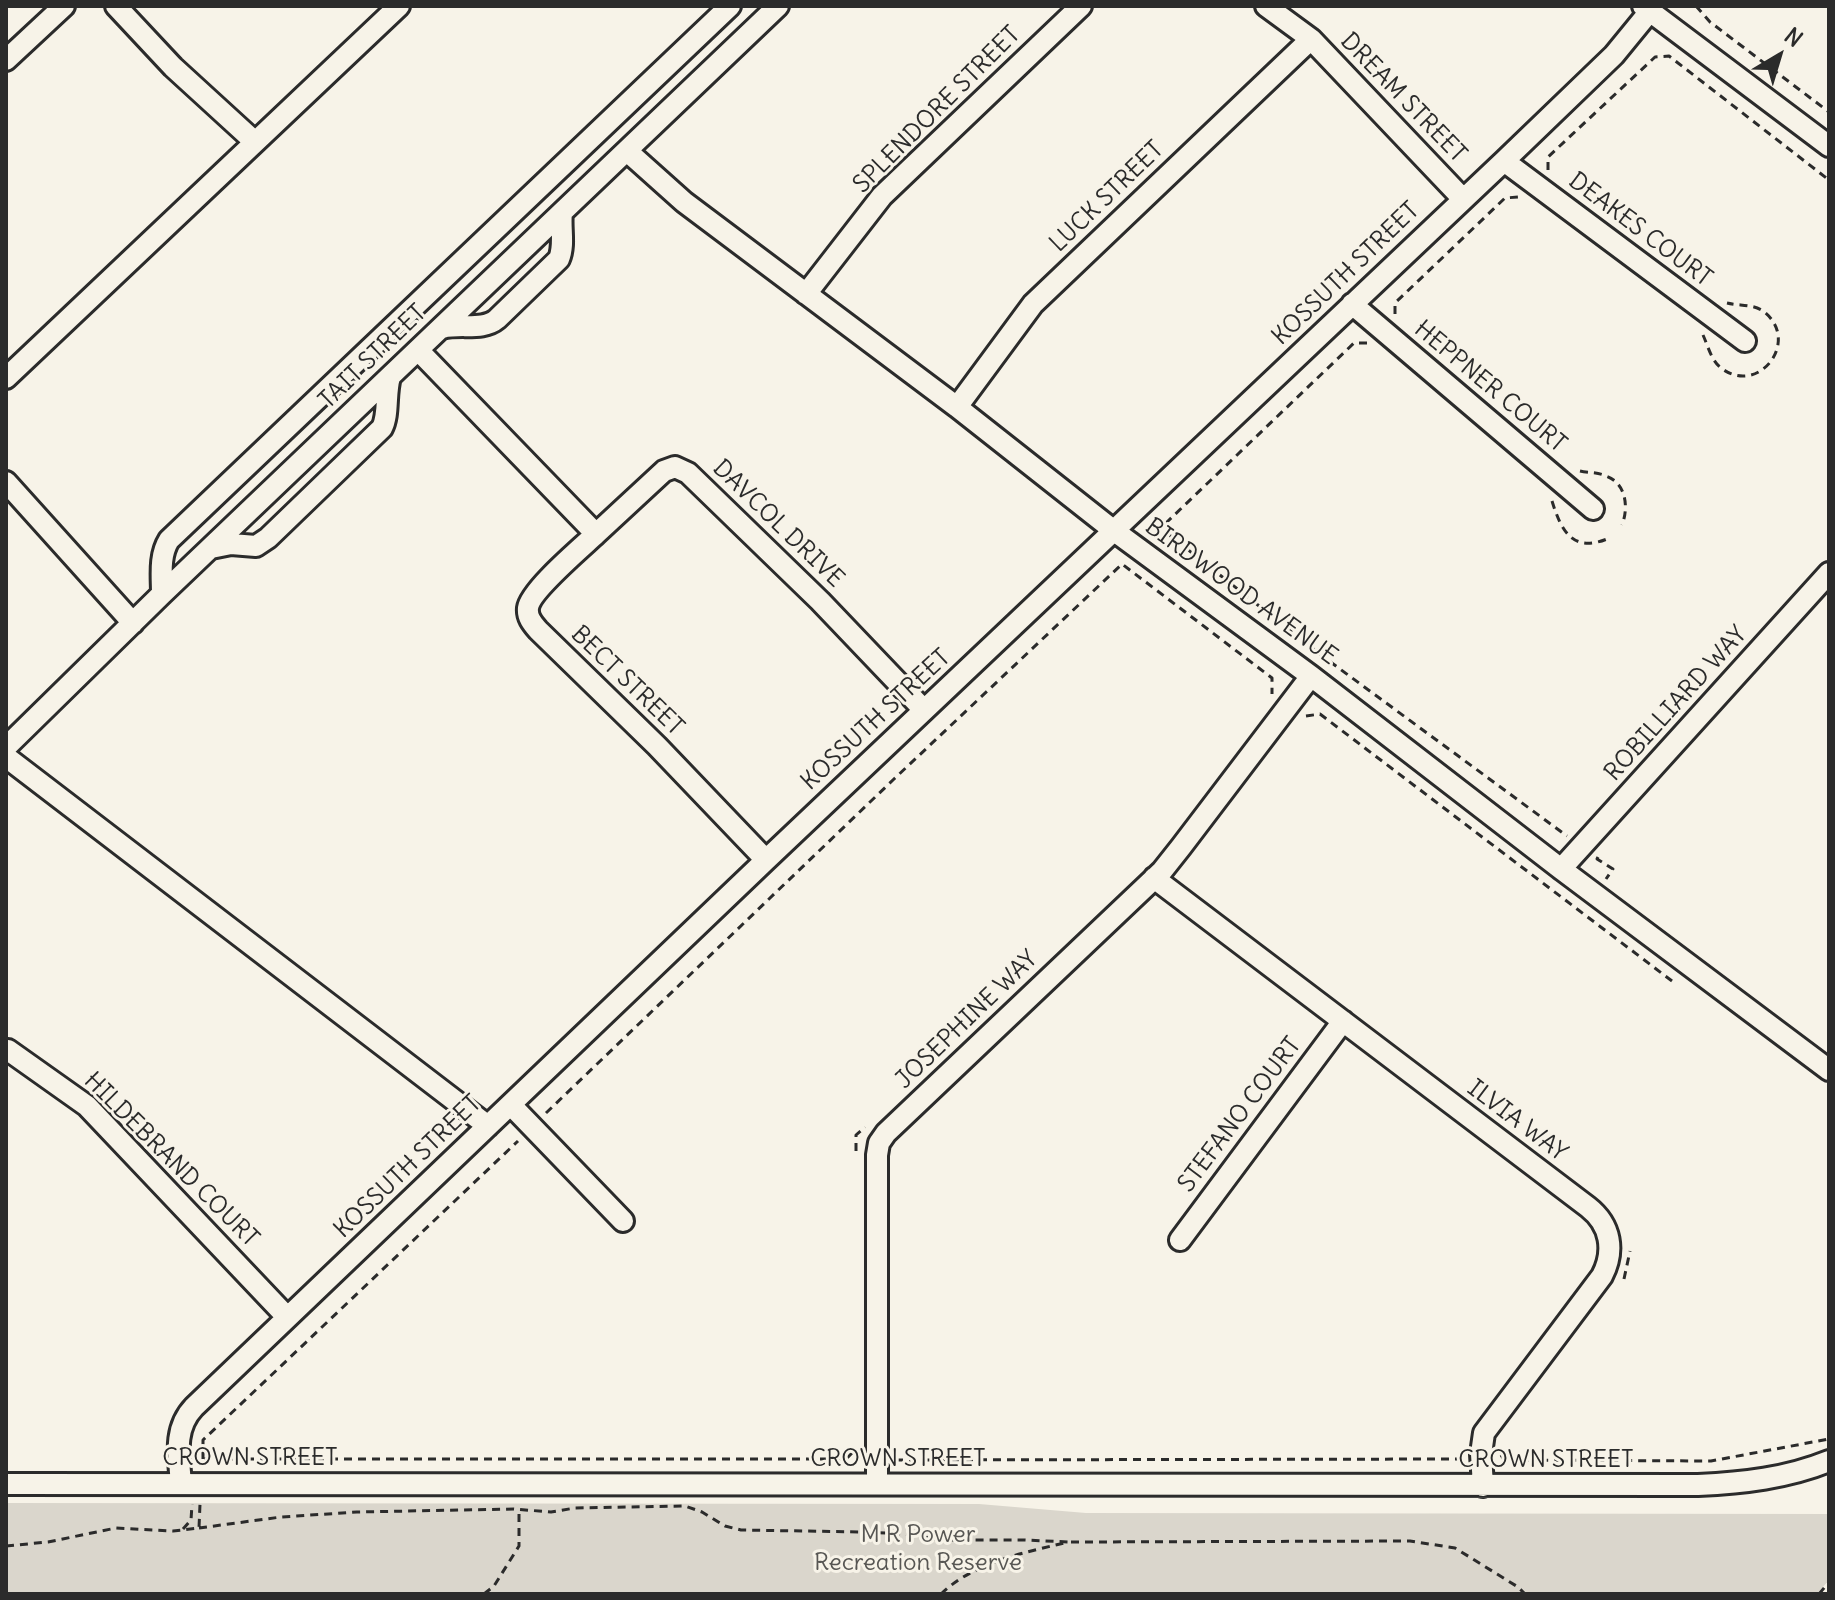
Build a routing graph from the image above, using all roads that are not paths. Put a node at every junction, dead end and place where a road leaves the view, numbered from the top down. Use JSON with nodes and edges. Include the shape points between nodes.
{"nodes":[{"id":1,"x":64,"y":6,"type":"edge"},
{"id":2,"x":116,"y":6,"type":"edge"},
{"id":3,"x":399,"y":6,"type":"edge"},
{"id":4,"x":730,"y":6,"type":"edge"},
{"id":5,"x":778,"y":6,"type":"edge"},
{"id":6,"x":1081,"y":6,"type":"edge"},
{"id":7,"x":1266,"y":6,"type":"edge"},
{"id":8,"x":1647,"y":8,"type":"edge"},
{"id":9,"x":1311,"y":39,"type":"junction"},
{"id":10,"x":6,"y":60,"type":"edge"},
{"id":11,"x":255,"y":142,"type":"junction"},
{"id":12,"x":1829,"y":146,"type":"edge"},
{"id":13,"x":627,"y":151,"type":"junction"},
{"id":14,"x":1504,"y":161,"type":"junction"},
{"id":15,"x":1463,"y":199,"type":"junction"},
{"id":16,"x":562,"y":213,"type":"junction"},
{"id":17,"x":806,"y":294,"type":"junction"},
{"id":18,"x":1352,"y":304,"type":"junction"},
{"id":19,"x":442,"y":328,"type":"junction"},
{"id":20,"x":1745,"y":341,"type":"dead end"},
{"id":21,"x":418,"y":350,"type":"junction"},
{"id":22,"x":390,"y":377,"type":"junction"},
{"id":23,"x":6,"y":378,"type":"edge"},
{"id":24,"x":957,"y":407,"type":"junction"},
{"id":25,"x":6,"y":482,"type":"edge"},
{"id":26,"x":1593,"y":509,"type":"dead end"},
{"id":27,"x":1113,"y":530,"type":"junction"},
{"id":28,"x":596,"y":534,"type":"junction"},
{"id":29,"x":211,"y":548,"type":"junction"},
{"id":30,"x":1829,"y":573,"type":"edge"},
{"id":31,"x":162,"y":594,"type":"junction"},
{"id":32,"x":133,"y":623,"type":"junction"},
{"id":33,"x":1311,"y":676,"type":"junction"},
{"id":34,"x":924,"y":710,"type":"junction"},
{"id":35,"x":6,"y":747,"type":"edge"},
{"id":36,"x":6,"y":757,"type":"edge"},
{"id":37,"x":766,"y":860,"type":"junction"},
{"id":38,"x":1561,"y":869,"type":"junction"},
{"id":39,"x":1154,"y":878,"type":"junction"},
{"id":40,"x":1343,"y":1021,"type":"junction"},
{"id":41,"x":8,"y":1050,"type":"dead end"},
{"id":42,"x":1829,"y":1070,"type":"edge"},
{"id":43,"x":511,"y":1105,"type":"junction"},
{"id":44,"x":488,"y":1126,"type":"junction"},
{"id":45,"x":623,"y":1221,"type":"dead end"},
{"id":46,"x":1180,"y":1240,"type":"dead end"},
{"id":47,"x":287,"y":1317,"type":"junction"},
{"id":48,"x":1829,"y":1461,"type":"edge"},
{"id":49,"x":1829,"y":1473,"type":"edge"},
{"id":50,"x":1790,"y":1474,"type":"junction"},
{"id":51,"x":6,"y":1484,"type":"edge"},
{"id":52,"x":191,"y":1484,"type":"junction"},
{"id":53,"x":877,"y":1484,"type":"junction"},
{"id":54,"x":1483,"y":1486,"type":"junction"}],
"edges":[{"from":1,"to":10,"type":"street"},
{"from":2,"to":11,"type":"street"},
{"from":3,"to":11,"type":"street"},
{"from":4,"to":31,"type":"street","via":[[169,540]]},
{"from":5,"to":13,"type":"street","name":"TAIT STREET"},
{"from":6,"to":17,"type":"street","name":"SPLENDORE STREET","via":[[882,196]]},
{"from":7,"to":9,"type":"street","name":"DREAM STREET"},
{"from":8,"to":12,"type":"street"},
{"from":8,"to":14,"type":"street","name":"KOSSUTH STREET","via":[[1614,55]]},
{"from":9,"to":15,"type":"street","name":"DREAM STREET"},
{"from":9,"to":24,"type":"street","name":"LUCK STREET","via":[[1033,304]]},
{"from":11,"to":23,"type":"street"},
{"from":13,"to":16,"type":"street","name":"TAIT STREET"},
{"from":13,"to":17,"type":"street","name":"BIRDWOOD AVENUE","via":[[684,202]]},
{"from":14,"to":15,"type":"street","name":"KOSSUTH STREET"},
{"from":14,"to":20,"type":"street","name":"DEAKES COURT"},
{"from":15,"to":18,"type":"street","name":"KOSSUTH STREET"},
{"from":16,"to":19,"type":"street","name":"TAIT STREET"},
{"from":16,"to":19,"type":"street","via":[[560,257],[507,310],[487,326]]},
{"from":17,"to":24,"type":"street","name":"BIRDWOOD AVENUE"},
{"from":18,"to":26,"type":"street","name":"HEPPNER COURT"},
{"from":18,"to":27,"type":"street","name":"KOSSUTH STREET"},
{"from":19,"to":21,"type":"street","name":"TAIT STREET"},
{"from":21,"to":22,"type":"street","name":"TAIT STREET"},
{"from":21,"to":28,"type":"street"},
{"from":22,"to":29,"type":"street","name":"TAIT STREET"},
{"from":22,"to":29,"type":"street","via":[[384,425],[334,475],[260,544]]},
{"from":24,"to":27,"type":"street","name":"BIRDWOOD AVENUE"},
{"from":25,"to":32,"type":"street"},
{"from":27,"to":33,"type":"street","name":"BIRDWOOD AVENUE"},
{"from":27,"to":34,"type":"street","name":"KOSSUTH STREET"},
{"from":28,"to":34,"type":"street","name":"DAVCOL DRIVE","via":[[659,475],[672,468],[683,470]]},
{"from":28,"to":37,"type":"street","name":"BECT STREET","via":[[533,596],[528,608],[531,621]]},
{"from":29,"to":31,"type":"street","name":"TAIT STREET"},
{"from":30,"to":38,"type":"street","name":"ROBILLIARD WAY","via":[[1589,852]]},
{"from":31,"to":32,"type":"street","name":"TAIT STREET"},
{"from":32,"to":35,"type":"street","name":"TAIT STREET"},
{"from":33,"to":38,"type":"street","name":"BIRDWOOD AVENUE"},
{"from":33,"to":39,"type":"street","name":"JOSEPHINE WAY"},
{"from":34,"to":37,"type":"street","name":"KOSSUTH STREET"},
{"from":36,"to":44,"type":"street"},
{"from":37,"to":43,"type":"street","name":"KOSSUTH STREET"},
{"from":38,"to":42,"type":"street","name":"BIRDWOOD AVENUE"},
{"from":39,"to":40,"type":"street","name":"ILVIA WAY"},
{"from":39,"to":53,"type":"street","name":"JOSEPHINE WAY","via":[[879,1143]]},
{"from":40,"to":46,"type":"street","name":"STEFANO COURT"},
{"from":40,"to":54,"type":"street","name":"ILVIA WAY","via":[[1594,1212],[1609,1237],[1602,1276],[1487,1428]]},
{"from":41,"to":47,"type":"street","name":"HILDEBRAND COURT","via":[[87,1106]]},
{"from":43,"to":44,"type":"street","name":"KOSSUTH STREET"},
{"from":43,"to":45,"type":"street"},
{"from":44,"to":47,"type":"street","name":"KOSSUTH STREET"},
{"from":47,"to":52,"type":"street","name":"KOSSUTH STREET","via":[[183,1420],[180,1459]]},
{"from":48,"to":50,"type":"street","name":"CROWN STREET"},
{"from":49,"to":50,"type":"street","name":"CROWN STREET"},
{"from":50,"to":54,"type":"street","name":"CROWN STREET","via":[[1698,1485]]},
{"from":51,"to":52,"type":"street","name":"CROWN STREET"},
{"from":52,"to":53,"type":"street","name":"CROWN STREET"},
{"from":53,"to":54,"type":"street","name":"CROWN STREET"}]}
